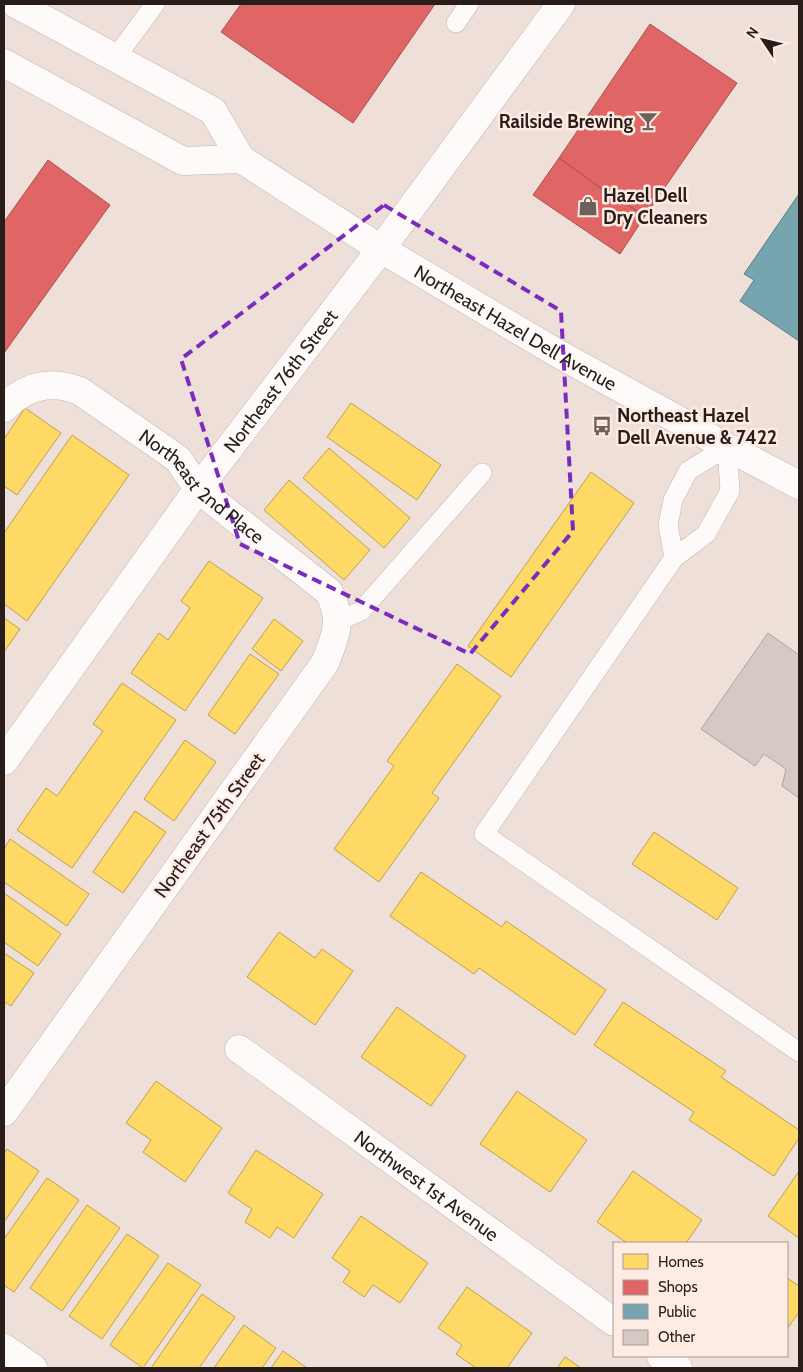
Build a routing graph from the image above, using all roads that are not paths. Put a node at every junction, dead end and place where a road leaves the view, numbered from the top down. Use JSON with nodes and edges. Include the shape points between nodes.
{"nodes":[{"id":1,"x":16,"y":4,"type":"edge"},
{"id":2,"x":154,"y":4,"type":"edge"},
{"id":3,"x":469,"y":4,"type":"edge"},
{"id":4,"x":556,"y":6,"type":"edge"},
{"id":5,"x":456,"y":23,"type":"dead end"},
{"id":6,"x":116,"y":57,"type":"junction"},
{"id":7,"x":4,"y":63,"type":"edge"},
{"id":8,"x":241,"y":159,"type":"junction"},
{"id":9,"x":380,"y":249,"type":"junction"},
{"id":10,"x":4,"y":408,"type":"edge"},
{"id":11,"x":727,"y":447,"type":"junction"},
{"id":12,"x":482,"y":473,"type":"dead end"},
{"id":13,"x":799,"y":485,"type":"edge"},
{"id":14,"x":198,"y":489,"type":"junction"},
{"id":15,"x":674,"y":558,"type":"junction"},
{"id":16,"x":338,"y":621,"type":"junction"},
{"id":17,"x":4,"y":761,"type":"edge"},
{"id":18,"x":239,"y":1049,"type":"dead end"},
{"id":19,"x":799,"y":1052,"type":"edge"},
{"id":20,"x":4,"y":1112,"type":"edge"},
{"id":21,"x":613,"y":1321,"type":"edge"},
{"id":22,"x":4,"y":1348,"type":"edge"},
{"id":23,"x":662,"y":1357,"type":"edge"},
{"id":24,"x":33,"y":1368,"type":"edge"},
{"id":25,"x":678,"y":1368,"type":"edge"}],
"edges":[{"from":1,"to":6,"type":"street","name":"Northeast Hazel Dell Avenue"},
{"from":2,"to":6,"type":"lane"},
{"from":3,"to":5,"type":"lane"},
{"from":4,"to":9,"type":"street","name":"Northeast 76th Street"},
{"from":6,"to":8,"type":"street","name":"Northeast Hazel Dell Avenue","via":[[214,111]]},
{"from":7,"to":8,"type":"street","via":[[183,161]]},
{"from":8,"to":9,"type":"street","name":"Northeast Hazel Dell Avenue"},
{"from":9,"to":11,"type":"street","name":"Northeast Hazel Dell Avenue","via":[[557,354]]},
{"from":9,"to":14,"type":"street","name":"Northeast 76th Street"},
{"from":10,"to":14,"type":"street","name":"Northeast 2nd Place","via":[[23,392],[39,386],[62,385],[80,391],[178,459]]},
{"from":11,"to":13,"type":"street","name":"Northeast Hazel Dell Avenue"},
{"from":11,"to":15,"type":"lane","via":[[730,491],[706,534]]},
{"from":11,"to":15,"type":"lane","via":[[688,471],[673,500],[668,525]]},
{"from":12,"to":16,"type":"lane","via":[[361,611]]},
{"from":14,"to":16,"type":"street","name":"Northeast 2nd Place","via":[[329,592]]},
{"from":14,"to":17,"type":"street","name":"Northeast 76th Street"},
{"from":15,"to":19,"type":"lane","via":[[484,834]]},
{"from":16,"to":20,"type":"street","name":"Northeast 75th Street","via":[[334,641],[324,663]]},
{"from":18,"to":21,"type":"street","name":"Northwest 1st Avenue"},
{"from":22,"to":24,"type":"street"},
{"from":23,"to":25,"type":"street"}]}
